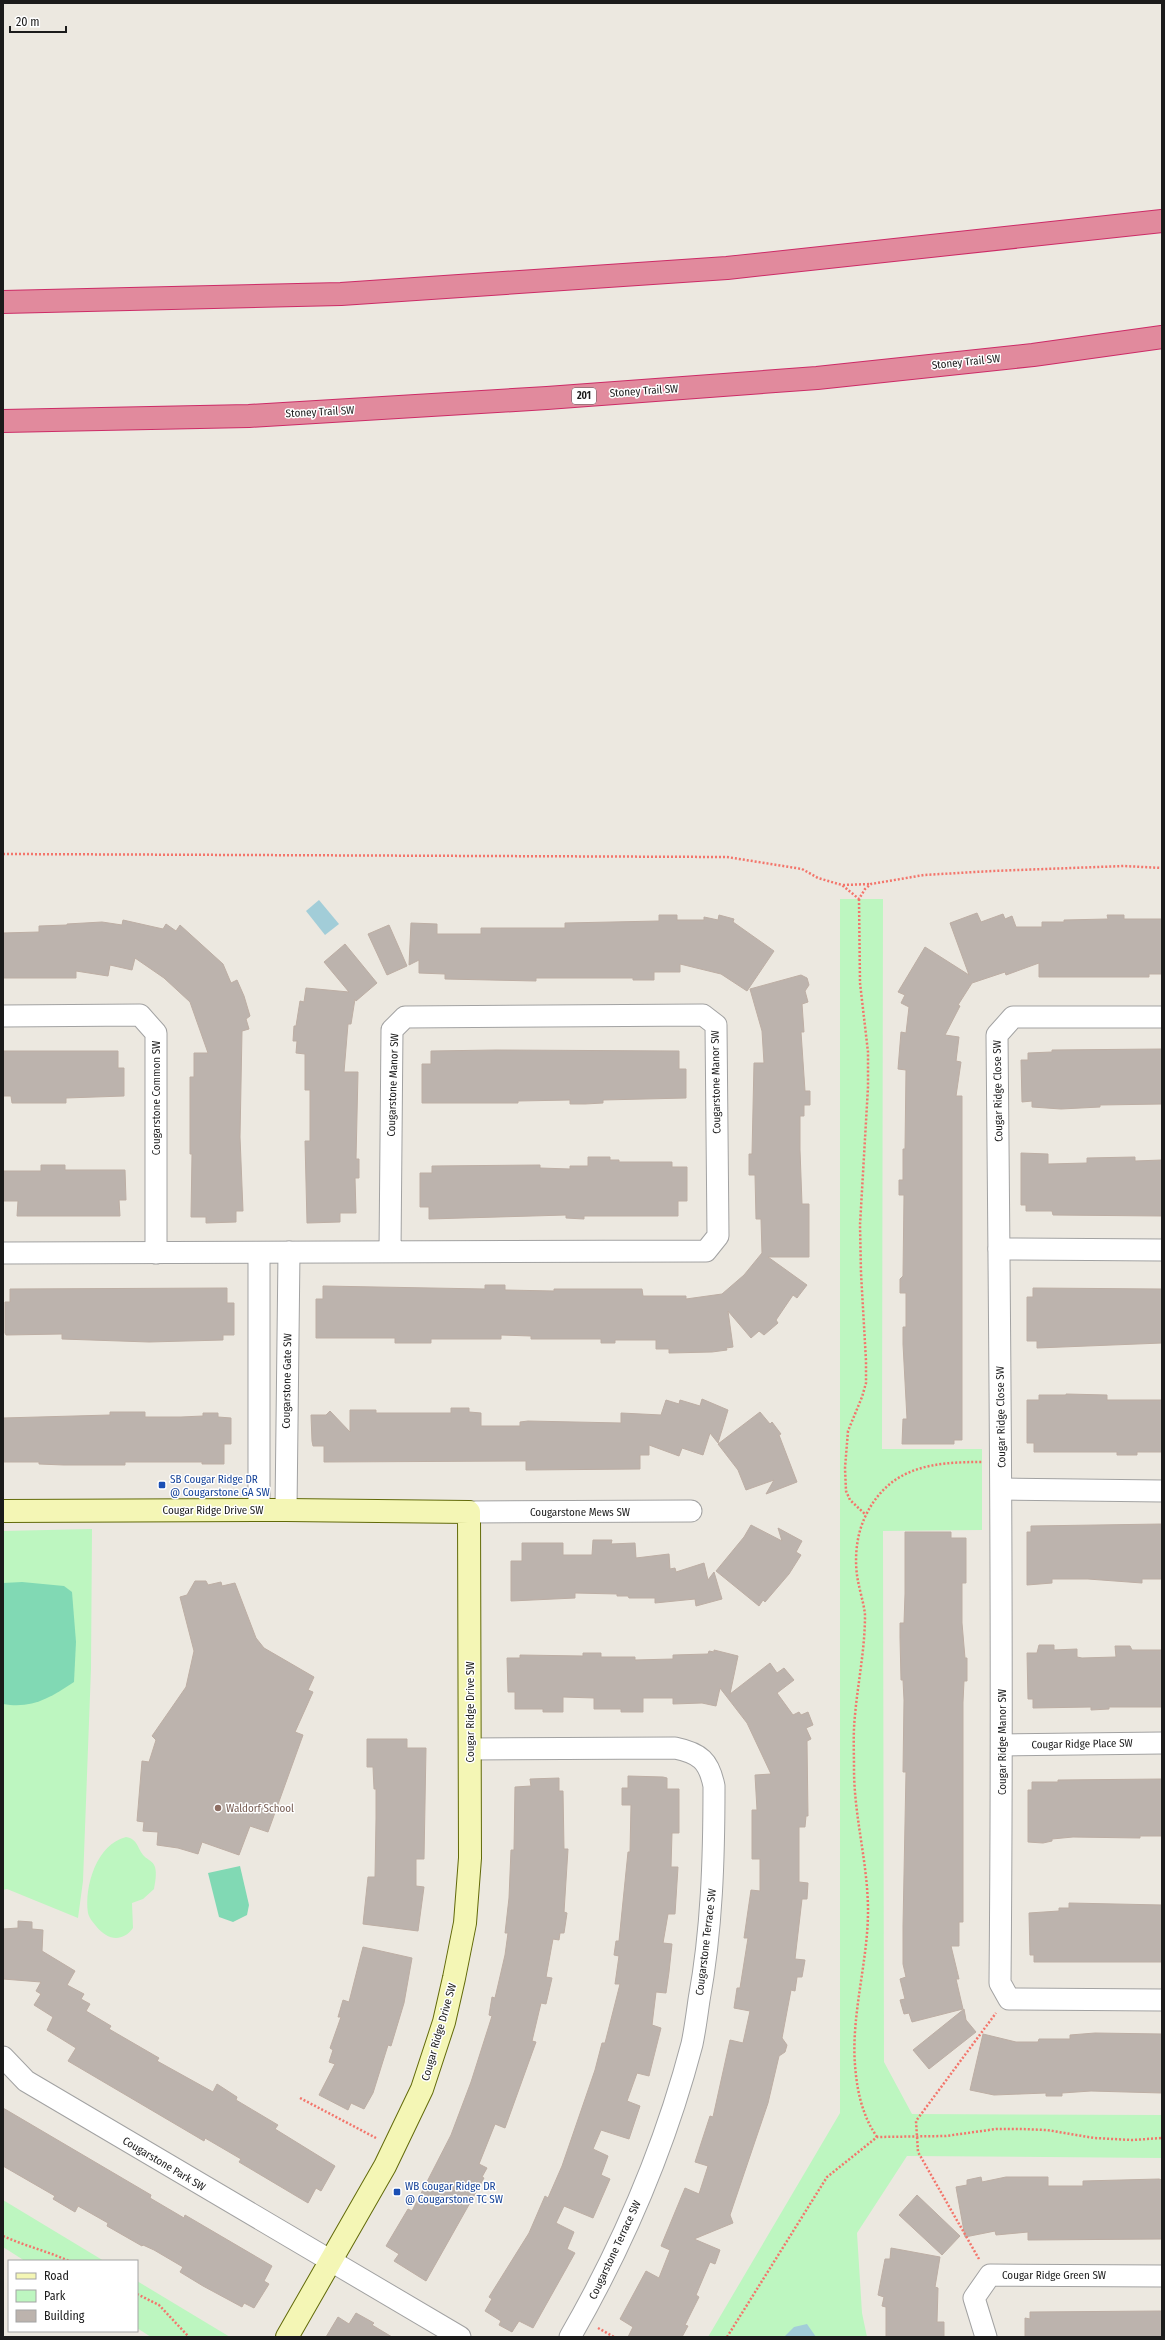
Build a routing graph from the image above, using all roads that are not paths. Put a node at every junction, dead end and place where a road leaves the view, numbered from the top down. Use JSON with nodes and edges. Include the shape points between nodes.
{"nodes":[{"id":1,"x":1162,"y":221,"type":"edge"},
{"id":2,"x":3,"y":302,"type":"edge"},
{"id":3,"x":1162,"y":337,"type":"edge"},
{"id":4,"x":3,"y":421,"type":"edge"},
{"id":5,"x":3,"y":1016,"type":"edge"},
{"id":6,"x":1162,"y":1017,"type":"edge"},
{"id":7,"x":999,"y":1249,"type":"junction"},
{"id":8,"x":1162,"y":1250,"type":"edge"},
{"id":9,"x":390,"y":1251,"type":"junction"},
{"id":10,"x":289,"y":1252,"type":"junction"},
{"id":11,"x":3,"y":1253,"type":"edge"},
{"id":12,"x":156,"y":1253,"type":"junction"},
{"id":13,"x":259,"y":1253,"type":"junction"},
{"id":14,"x":1002,"y":1489,"type":"junction"},
{"id":15,"x":1162,"y":1492,"type":"edge"},
{"id":16,"x":259,"y":1510,"type":"junction"},
{"id":17,"x":286,"y":1510,"type":"junction"},
{"id":18,"x":3,"y":1511,"type":"edge"},
{"id":19,"x":691,"y":1511,"type":"dead end"},
{"id":20,"x":469,"y":1512,"type":"junction"},
{"id":21,"x":1162,"y":1743,"type":"edge"},
{"id":22,"x":1002,"y":1745,"type":"junction"},
{"id":23,"x":470,"y":1749,"type":"junction"},
{"id":24,"x":1162,"y":2000,"type":"edge"},
{"id":25,"x":3,"y":2057,"type":"edge"},
{"id":26,"x":331,"y":2263,"type":"junction"},
{"id":27,"x":1162,"y":2276,"type":"edge"},
{"id":28,"x":287,"y":2337,"type":"edge"},
{"id":29,"x":460,"y":2337,"type":"edge"},
{"id":30,"x":570,"y":2337,"type":"edge"},
{"id":31,"x":986,"y":2337,"type":"edge"}],
"edges":[{"from":1,"to":2,"type":"highway","via":[[727,268],[341,294]]},
{"from":3,"to":4,"type":"highway","name":"Stoney Trail SW","number":"201","via":[[1033,355],[817,378],[547,398],[249,416]]},
{"from":5,"to":12,"type":"street","name":"Cougarstone Common SW","via":[[140,1015],[156,1033]]},
{"from":6,"to":7,"type":"street","name":"Cougar Ridge Close SW","via":[[1013,1017],[997,1035]]},
{"from":7,"to":8,"type":"street"},
{"from":7,"to":14,"type":"street","name":"Cougar Ridge Close SW"},
{"from":9,"to":9,"type":"street","name":"Cougarstone Manor SW","via":[[706,1251],[718,1236],[716,1025],[703,1015],[405,1017],[392,1030]]},
{"from":9,"to":10,"type":"street","name":"Cougarstone Manor SW"},
{"from":10,"to":13,"type":"street","name":"Cougarstone Manor SW"},
{"from":10,"to":17,"type":"street","name":"Cougarstone Gate SW"},
{"from":11,"to":12,"type":"street"},
{"from":12,"to":13,"type":"street"},
{"from":13,"to":16,"type":"street"},
{"from":14,"to":15,"type":"street"},
{"from":14,"to":22,"type":"street","name":"Cougar Ridge Manor SW"},
{"from":16,"to":17,"type":"street","name":"Cougar Ridge Drive SW"},
{"from":16,"to":18,"type":"street","name":"Cougar Ridge Drive SW"},
{"from":17,"to":20,"type":"street","name":"Cougar Ridge Drive SW"},
{"from":19,"to":20,"type":"street","name":"Cougarstone Mews SW"},
{"from":20,"to":23,"type":"street","name":"Cougar Ridge Drive SW"},
{"from":21,"to":22,"type":"street","name":"Cougar Ridge Place SW"},
{"from":22,"to":24,"type":"street","name":"Cougar Ridge Manor SW","via":[[1000,1983],[1009,1999]]},
{"from":23,"to":26,"type":"street","name":"Cougar Ridge Drive SW","via":[[470,1858],[465,1923],[444,2022],[422,2089],[394,2148]]},
{"from":23,"to":30,"type":"street","name":"Cougarstone Terrace SW","via":[[675,1748],[691,1751],[703,1759],[711,1772],[714,1786],[713,1880],[706,1964],[692,2044],[664,2132],[636,2207],[598,2289]]},
{"from":25,"to":26,"type":"street","name":"Cougarstone Park SW","via":[[26,2081]]},
{"from":26,"to":28,"type":"street","name":"Cougar Ridge Drive SW"},
{"from":26,"to":29,"type":"street"},
{"from":27,"to":31,"type":"street","name":"Cougar Ridge Green SW","via":[[990,2275],[974,2298]]}]}
